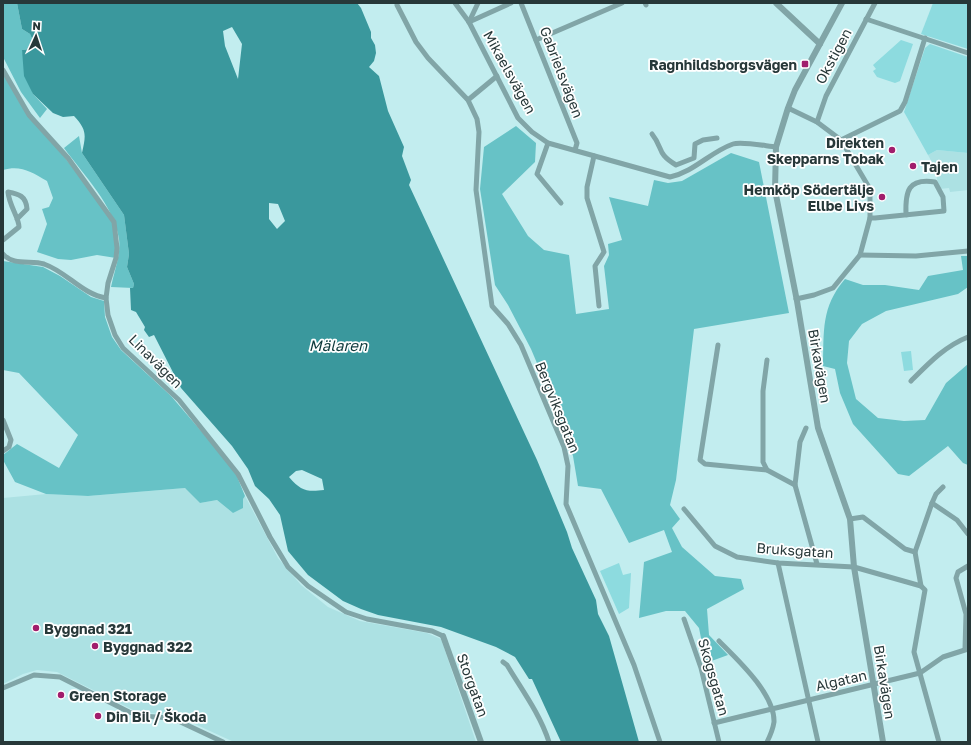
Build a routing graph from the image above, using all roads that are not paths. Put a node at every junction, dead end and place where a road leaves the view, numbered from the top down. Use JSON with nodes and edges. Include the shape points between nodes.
{"nodes":[{"id":1,"x":455,"y":3,"type":"edge"},
{"id":2,"x":478,"y":3,"type":"edge"},
{"id":3,"x":511,"y":3,"type":"edge"},
{"id":4,"x":522,"y":3,"type":"edge"},
{"id":5,"x":622,"y":3,"type":"edge"},
{"id":6,"x":776,"y":3,"type":"edge"},
{"id":7,"x":842,"y":3,"type":"edge"},
{"id":8,"x":875,"y":3,"type":"edge"},
{"id":9,"x":397,"y":5,"type":"dead end"},
{"id":10,"x":866,"y":19,"type":"junction"},
{"id":11,"x":469,"y":22,"type":"junction"},
{"id":12,"x":925,"y":38,"type":"junction"},
{"id":13,"x":536,"y":40,"type":"junction"},
{"id":14,"x":820,"y":44,"type":"junction"},
{"id":15,"x":968,"y":53,"type":"edge"},
{"id":16,"x":3,"y":70,"type":"edge"},
{"id":17,"x":497,"y":76,"type":"junction"},
{"id":18,"x":468,"y":100,"type":"junction"},
{"id":19,"x":788,"y":108,"type":"junction"},
{"id":20,"x":817,"y":122,"type":"junction"},
{"id":21,"x":652,"y":134,"type":"dead end"},
{"id":22,"x":717,"y":138,"type":"dead end"},
{"id":23,"x":841,"y":140,"type":"junction"},
{"id":24,"x":548,"y":143,"type":"junction"},
{"id":25,"x":776,"y":147,"type":"junction"},
{"id":26,"x":575,"y":150,"type":"junction"},
{"id":27,"x":594,"y":156,"type":"junction"},
{"id":28,"x":561,"y":203,"type":"dead end"},
{"id":29,"x":906,"y":215,"type":"junction"},
{"id":30,"x":870,"y":218,"type":"junction"},
{"id":31,"x":17,"y":219,"type":"junction"},
{"id":32,"x":3,"y":240,"type":"edge"},
{"id":33,"x":968,"y":251,"type":"edge"},
{"id":34,"x":3,"y":254,"type":"edge"},
{"id":35,"x":860,"y":255,"type":"junction"},
{"id":36,"x":106,"y":298,"type":"junction"},
{"id":37,"x":796,"y":299,"type":"junction"},
{"id":38,"x":599,"y":306,"type":"dead end"},
{"id":39,"x":968,"y":337,"type":"edge"},
{"id":40,"x":718,"y":345,"type":"dead end"},
{"id":41,"x":767,"y":360,"type":"dead end"},
{"id":42,"x":911,"y":381,"type":"dead end"},
{"id":43,"x":3,"y":420,"type":"edge"},
{"id":44,"x":806,"y":428,"type":"dead end"},
{"id":45,"x":3,"y":451,"type":"edge"},
{"id":46,"x":767,"y":470,"type":"junction"},
{"id":47,"x":795,"y":485,"type":"junction"},
{"id":48,"x":943,"y":487,"type":"dead end"},
{"id":49,"x":932,"y":502,"type":"junction"},
{"id":50,"x":684,"y":509,"type":"dead end"},
{"id":51,"x":850,"y":519,"type":"junction"},
{"id":52,"x":968,"y":534,"type":"edge"},
{"id":53,"x":915,"y":552,"type":"junction"},
{"id":54,"x":778,"y":563,"type":"junction"},
{"id":55,"x":817,"y":564,"type":"junction"},
{"id":56,"x":968,"y":566,"type":"edge"},
{"id":57,"x":854,"y":567,"type":"junction"},
{"id":58,"x":921,"y":586,"type":"junction"},
{"id":59,"x":684,"y":619,"type":"dead end"},
{"id":60,"x":443,"y":636,"type":"joint"},
{"id":61,"x":719,"y":641,"type":"dead end"},
{"id":62,"x":967,"y":649,"type":"edge"},
{"id":63,"x":503,"y":662,"type":"dead end"},
{"id":64,"x":920,"y":673,"type":"junction"},
{"id":65,"x":873,"y":684,"type":"junction"},
{"id":66,"x":3,"y":688,"type":"edge"},
{"id":67,"x":810,"y":699,"type":"junction"},
{"id":68,"x":772,"y":709,"type":"junction"},
{"id":69,"x":714,"y":723,"type":"junction"},
{"id":70,"x":223,"y":742,"type":"edge"},
{"id":71,"x":481,"y":742,"type":"edge"},
{"id":72,"x":549,"y":742,"type":"edge"},
{"id":73,"x":660,"y":742,"type":"edge"},
{"id":74,"x":719,"y":742,"type":"edge"},
{"id":75,"x":767,"y":742,"type":"edge"},
{"id":76,"x":818,"y":742,"type":"edge"},
{"id":77,"x":883,"y":742,"type":"edge"},
{"id":78,"x":939,"y":742,"type":"edge"}],
"edges":[{"from":1,"to":11,"type":"street","name":"Mikaelsvägen"},
{"from":2,"to":11,"type":"street"},
{"from":3,"to":11,"type":"street","name":"Mikaelsvägen"},
{"from":4,"to":13,"type":"street","name":"Gabrielsvägen"},
{"from":5,"to":13,"type":"street"},
{"from":6,"to":14,"type":"street"},
{"from":7,"to":14,"type":"street","name":"Birkavägen"},
{"from":8,"to":10,"type":"street","name":"Okstigen"},
{"from":9,"to":18,"type":"street","name":"Bergviksgatan","via":[[416,42]]},
{"from":10,"to":12,"type":"street"},
{"from":10,"to":20,"type":"street","name":"Okstigen","via":[[826,96]]},
{"from":11,"to":17,"type":"street","name":"Mikaelsvägen"},
{"from":12,"to":15,"type":"street"},
{"from":12,"to":23,"type":"street","via":[[900,111]]},
{"from":13,"to":26,"type":"street","name":"Gabrielsvägen","via":[[577,144]]},
{"from":14,"to":19,"type":"street","name":"Birkavägen"},
{"from":16,"to":36,"type":"street","name":"Linavägen","via":[[29,115],[68,158],[114,222],[116,258]]},
{"from":17,"to":18,"type":"street"},
{"from":17,"to":24,"type":"street","name":"Mikaelsvägen","via":[[518,118]]},
{"from":18,"to":73,"type":"street","name":"Bergviksgatan","via":[[480,131],[476,190],[492,306],[508,324],[521,345],[564,447],[568,466],[566,504],[634,665]]},
{"from":19,"to":20,"type":"street"},
{"from":19,"to":25,"type":"street","name":"Birkavägen"},
{"from":20,"to":23,"type":"street"},
{"from":21,"to":22,"type":"street","via":[[665,158],[676,165],[694,158],[695,144]]},
{"from":23,"to":30,"type":"street","via":[[870,189]]},
{"from":24,"to":26,"type":"street","name":"Mikaelsvägen"},
{"from":24,"to":28,"type":"street","via":[[537,174]]},
{"from":25,"to":27,"type":"street","name":"Mikaelsvägen","via":[[734,143],[682,174],[670,177]]},
{"from":25,"to":37,"type":"street","name":"Birkavägen","via":[[776,190]]},
{"from":26,"to":27,"type":"street","name":"Mikaelsvägen"},
{"from":27,"to":38,"type":"street","via":[[587,187],[604,252],[595,266]]},
{"from":29,"to":29,"type":"street","via":[[944,211],[943,197],[935,182],[924,180],[913,184],[906,193]]},
{"from":29,"to":30,"type":"street"},
{"from":30,"to":35,"type":"street"},
{"from":31,"to":31,"type":"street","via":[[10,205],[8,192],[19,194],[25,201],[27,209]]},
{"from":31,"to":32,"type":"street","via":[[19,227]]},
{"from":33,"to":35,"type":"street","via":[[916,256]]},
{"from":34,"to":36,"type":"street","via":[[11,260],[35,262],[53,268],[91,294]]},
{"from":35,"to":37,"type":"street","via":[[833,288]]},
{"from":36,"to":60,"type":"street","name":"Linavägen","via":[[111,326],[123,348],[178,400],[238,474],[288,566],[308,586],[346,612],[367,619],[432,631]]},
{"from":37,"to":51,"type":"street","name":"Birkavägen","via":[[818,428]]},
{"from":39,"to":42,"type":"street","via":[[958,341]]},
{"from":40,"to":46,"type":"street","via":[[700,460],[705,464]]},
{"from":41,"to":46,"type":"street","via":[[763,391],[763,462]]},
{"from":43,"to":45,"type":"street","via":[[11,440],[9,447]]},
{"from":44,"to":47,"type":"street","via":[[800,442]]},
{"from":46,"to":47,"type":"street"},
{"from":47,"to":55,"type":"street"},
{"from":48,"to":49,"type":"street"},
{"from":49,"to":52,"type":"street","via":[[957,520]]},
{"from":49,"to":53,"type":"street"},
{"from":50,"to":54,"type":"street","name":"Bruksgatan","via":[[715,546],[737,557]]},
{"from":51,"to":53,"type":"street","via":[[863,517],[906,549]]},
{"from":51,"to":57,"type":"street","name":"Birkavägen"},
{"from":53,"to":58,"type":"street"},
{"from":54,"to":55,"type":"street","name":"Bruksgatan"},
{"from":54,"to":67,"type":"street"},
{"from":55,"to":57,"type":"street","name":"Bruksgatan"},
{"from":56,"to":62,"type":"street","via":[[956,578],[966,614]]},
{"from":57,"to":58,"type":"street","name":"Bruksgatan"},
{"from":57,"to":65,"type":"street","name":"Birkavägen"},
{"from":58,"to":64,"type":"street","via":[[925,590],[914,652]]},
{"from":59,"to":69,"type":"street","name":"Skogsgatan","via":[[701,668]]},
{"from":60,"to":71,"type":"street","name":"Storgatan"},
{"from":61,"to":68,"type":"street","via":[[754,676]]},
{"from":62,"to":64,"type":"street","name":"Algatan","via":[[943,657]]},
{"from":63,"to":72,"type":"street","via":[[538,717]]},
{"from":64,"to":65,"type":"street","name":"Algatan"},
{"from":64,"to":78,"type":"street"},
{"from":65,"to":67,"type":"street","name":"Algatan"},
{"from":65,"to":77,"type":"street","name":"Birkavägen"},
{"from":66,"to":70,"type":"street","via":[[34,675],[60,677],[128,712],[141,716],[172,718]]},
{"from":67,"to":68,"type":"street","name":"Algatan"},
{"from":67,"to":76,"type":"street"},
{"from":68,"to":69,"type":"street","name":"Algatan"},
{"from":68,"to":75,"type":"street","via":[[774,721]]},
{"from":69,"to":74,"type":"street","name":"Skogsgatan"}]}
